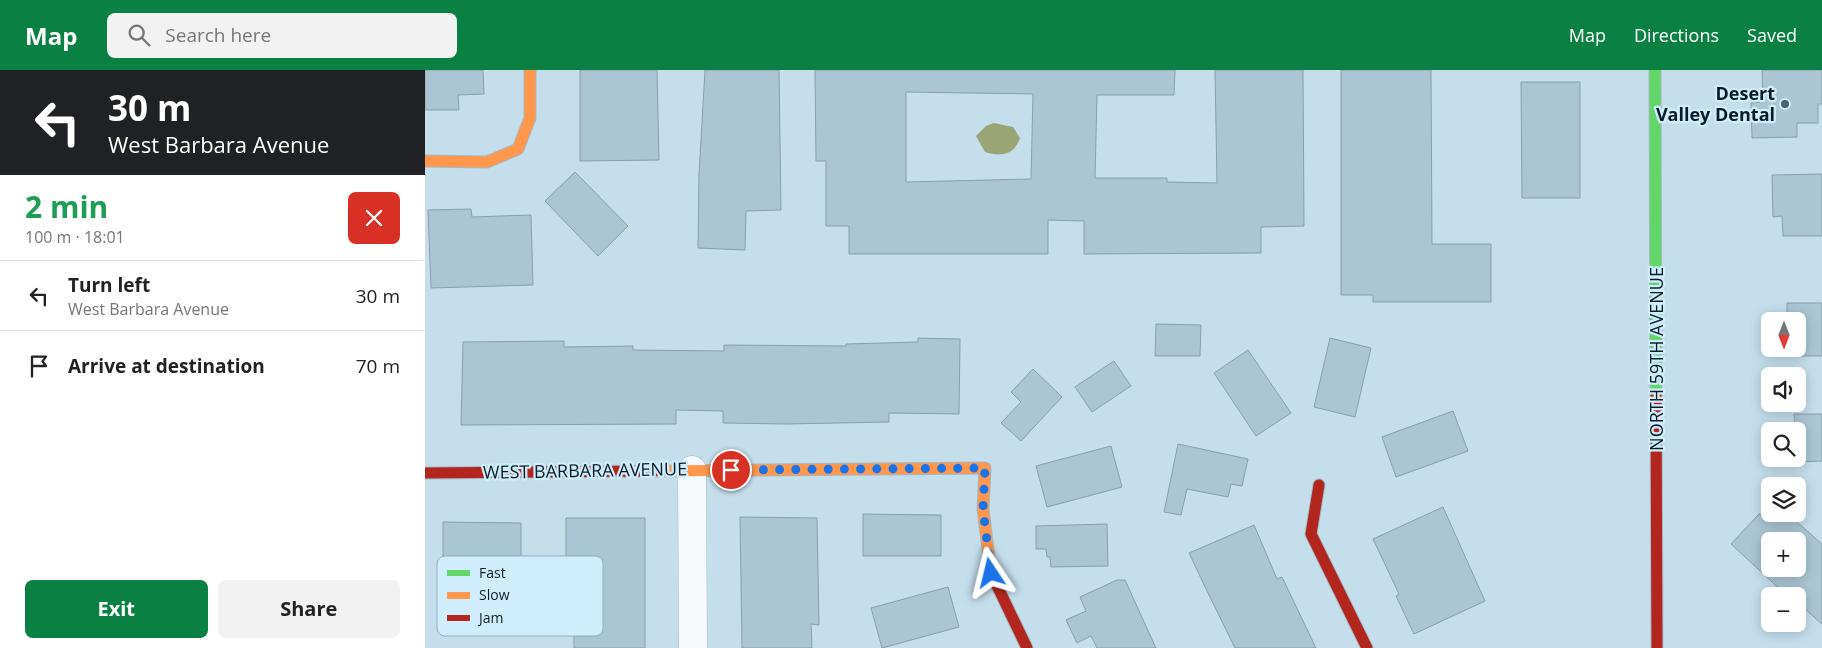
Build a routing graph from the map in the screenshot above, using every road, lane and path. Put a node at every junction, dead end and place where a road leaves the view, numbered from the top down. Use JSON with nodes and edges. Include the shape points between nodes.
{"nodes":[{"id":1,"x":530,"y":70,"type":"edge"},
{"id":2,"x":1655,"y":70,"type":"edge"},
{"id":3,"x":425,"y":161,"type":"edge"},
{"id":4,"x":692,"y":470,"type":"junction"},
{"id":5,"x":425,"y":472,"type":"edge"},
{"id":6,"x":1319,"y":485,"type":"dead end"},
{"id":7,"x":693,"y":648,"type":"edge"},
{"id":8,"x":1027,"y":648,"type":"edge"},
{"id":9,"x":1367,"y":648,"type":"edge"},
{"id":10,"x":1657,"y":648,"type":"edge"}],
"edges":[{"from":1,"to":3,"type":"street","via":[[529,118],[519,149],[487,162]]},
{"from":2,"to":10,"type":"street","name":"NORTH 59TH AVENUE"},
{"from":4,"to":5,"type":"street","name":"WEST BARBARA AVENUE"},
{"from":4,"to":7,"type":"street"},
{"from":4,"to":8,"type":"street","name":"WEST BARBARA AVENUE","via":[[985,468],[983,509],[991,573]]},
{"from":6,"to":9,"type":"street","via":[[1311,534]]}]}
